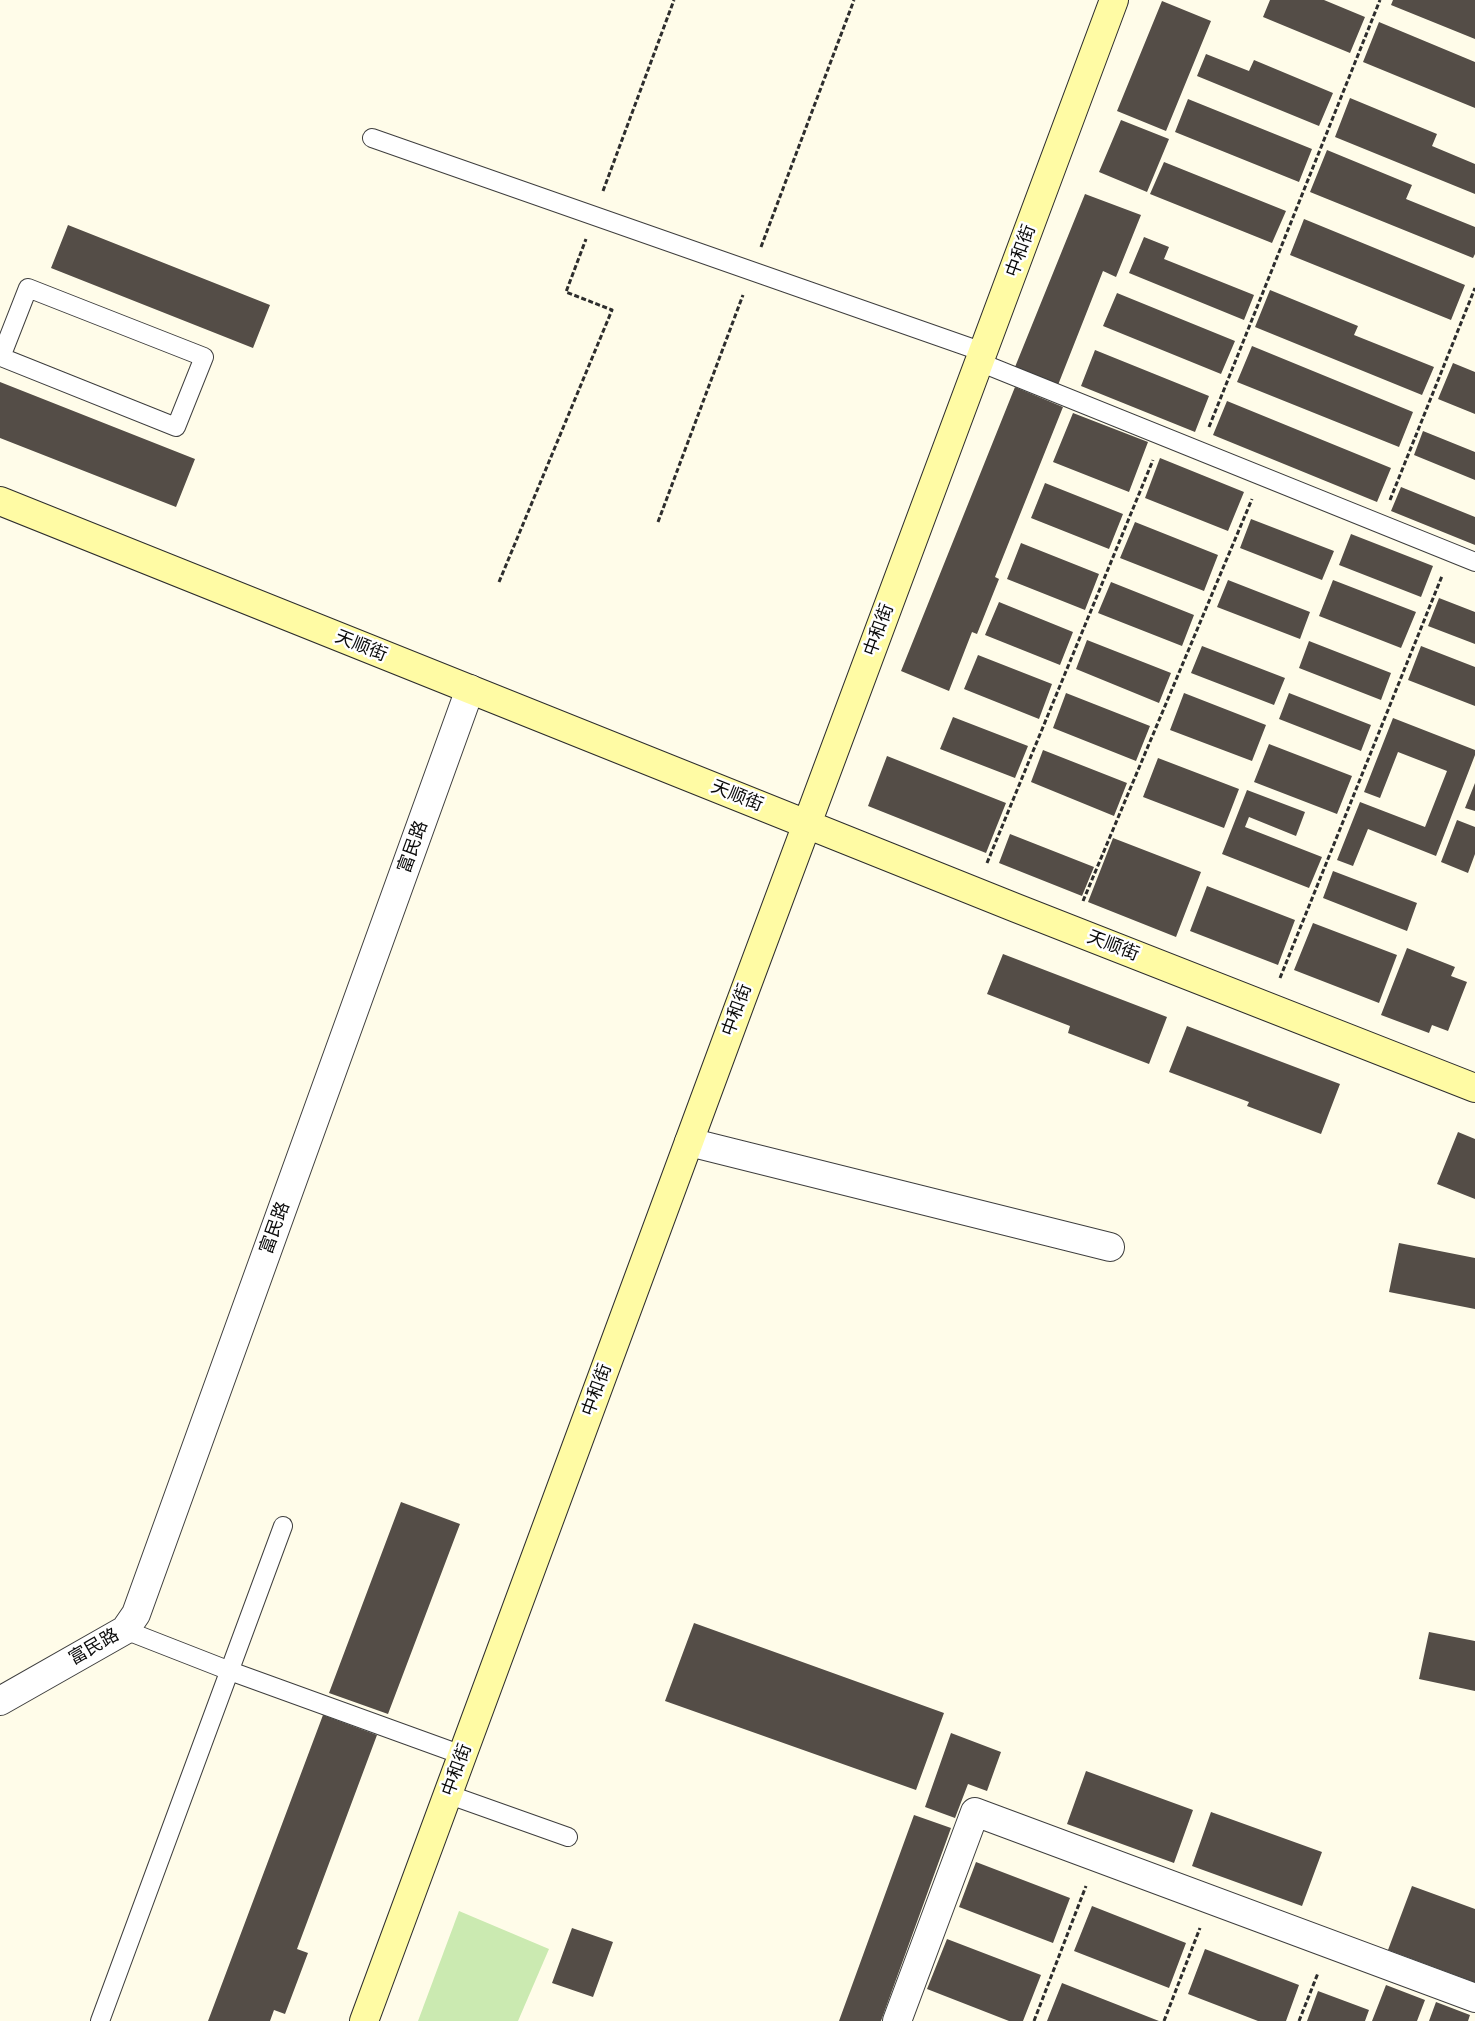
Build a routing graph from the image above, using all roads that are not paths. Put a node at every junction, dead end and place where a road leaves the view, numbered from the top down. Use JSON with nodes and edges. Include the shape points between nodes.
{"nodes":[{"id":1,"x":1114,"y":0,"type":"edge"},
{"id":2,"x":372,"y":138,"type":"dead end"},
{"id":3,"x":3,"y":343,"type":"edge"},
{"id":4,"x":981,"y":357,"type":"junction"},
{"id":5,"x":0,"y":501,"type":"edge"},
{"id":6,"x":1475,"y":562,"type":"edge"},
{"id":7,"x":470,"y":689,"type":"junction"},
{"id":8,"x":807,"y":824,"type":"junction"},
{"id":9,"x":1475,"y":1088,"type":"edge"},
{"id":10,"x":689,"y":1142,"type":"junction"},
{"id":11,"x":1110,"y":1247,"type":"dead end"},
{"id":12,"x":283,"y":1526,"type":"dead end"},
{"id":13,"x":125,"y":1630,"type":"junction"},
{"id":14,"x":230,"y":1671,"type":"junction"},
{"id":15,"x":0,"y":1701,"type":"edge"},
{"id":16,"x":462,"y":1755,"type":"junction"},
{"id":17,"x":448,"y":1794,"type":"junction"},
{"id":18,"x":568,"y":1837,"type":"dead end"},
{"id":19,"x":1475,"y":1998,"type":"edge"},
{"id":20,"x":100,"y":2021,"type":"edge"},
{"id":21,"x":364,"y":2021,"type":"edge"},
{"id":22,"x":897,"y":2021,"type":"edge"}],
"edges":[{"from":1,"to":4,"type":"street","name":"中和街"},
{"from":2,"to":4,"type":"lane"},
{"from":3,"to":3,"type":"lane","via":[[28,288],[204,357],[176,427],[0,357]]},
{"from":4,"to":6,"type":"lane","via":[[1163,436]]},
{"from":4,"to":8,"type":"street","name":"中和街"},
{"from":5,"to":7,"type":"street","name":"天顺街"},
{"from":7,"to":8,"type":"street","name":"天顺街"},
{"from":7,"to":13,"type":"street","name":"富民路","via":[[136,1614]]},
{"from":8,"to":9,"type":"street","name":"天顺街"},
{"from":8,"to":10,"type":"street","name":"中和街"},
{"from":10,"to":11,"type":"street"},
{"from":10,"to":16,"type":"street","name":"中和街"},
{"from":12,"to":14,"type":"lane"},
{"from":13,"to":14,"type":"lane"},
{"from":13,"to":15,"type":"street","name":"富民路"},
{"from":14,"to":16,"type":"lane"},
{"from":14,"to":20,"type":"lane"},
{"from":16,"to":17,"type":"street","name":"中和街"},
{"from":17,"to":18,"type":"lane"},
{"from":17,"to":21,"type":"street","name":"中和街"},
{"from":19,"to":22,"type":"street","via":[[975,1812]]}]}
